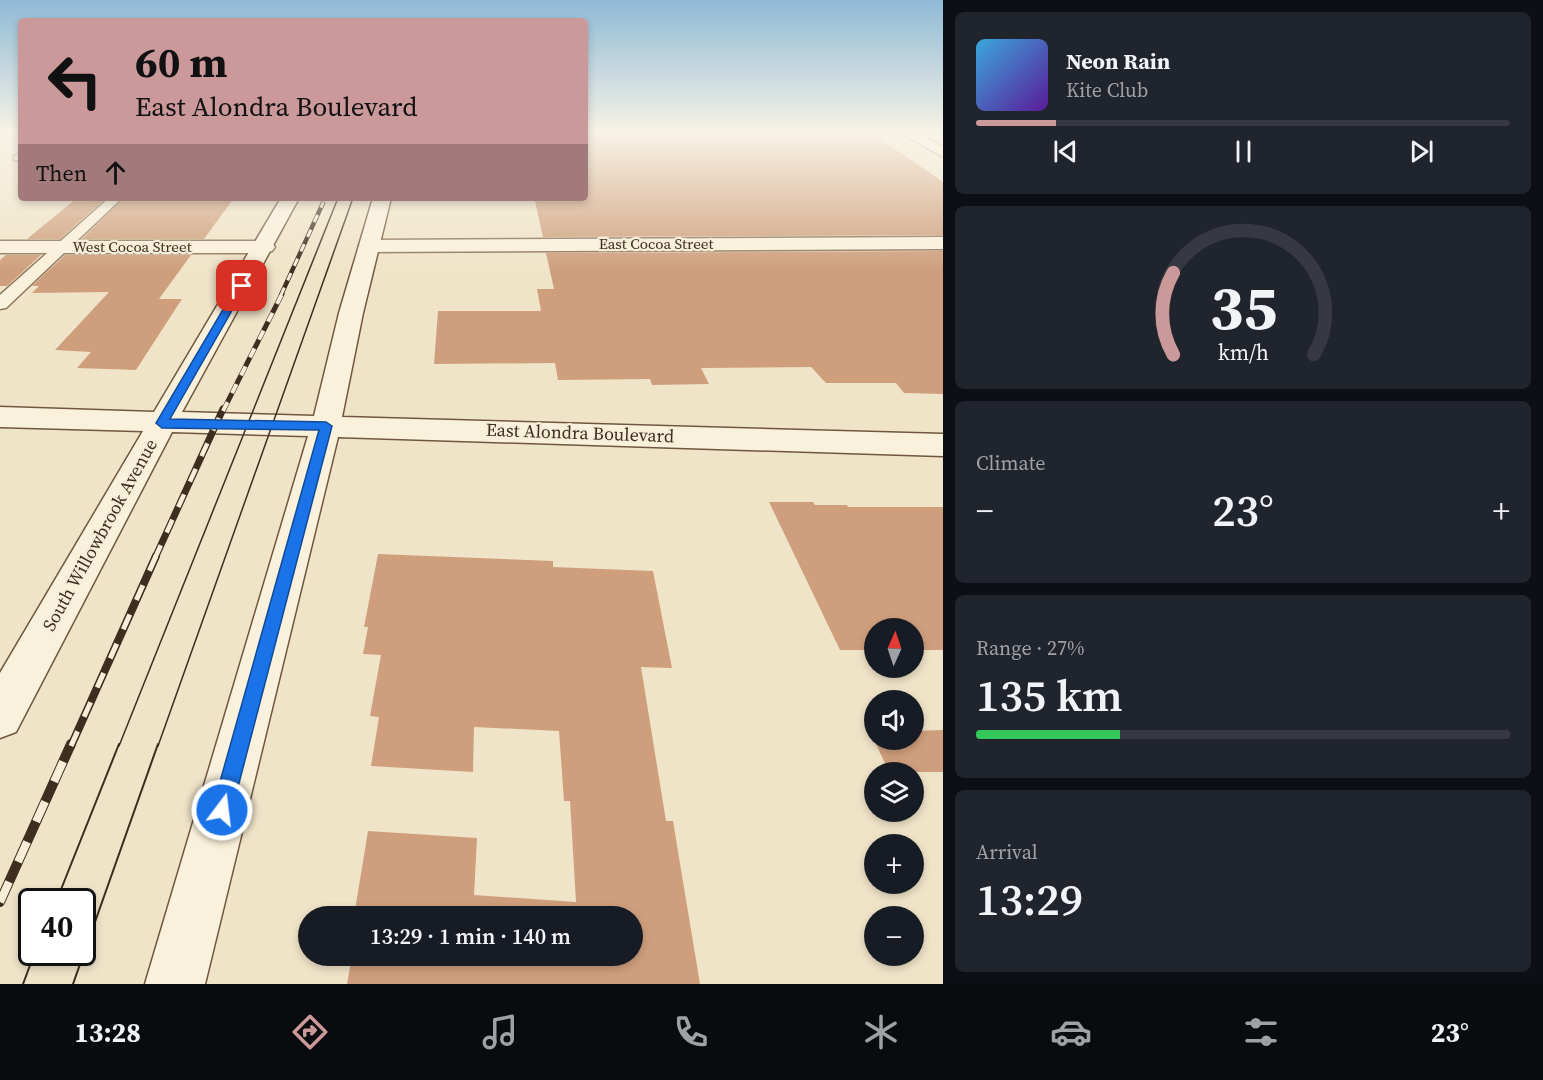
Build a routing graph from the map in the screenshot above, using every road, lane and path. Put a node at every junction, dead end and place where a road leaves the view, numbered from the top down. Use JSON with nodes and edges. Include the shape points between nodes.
{"nodes":[{"id":1,"x":113,"y":201,"type":"edge"},
{"id":2,"x":288,"y":201,"type":"edge"},
{"id":3,"x":381,"y":201,"type":"edge"},
{"id":4,"x":943,"y":243,"type":"edge"},
{"id":5,"x":369,"y":246,"type":"junction"},
{"id":6,"x":0,"y":247,"type":"edge"},
{"id":7,"x":61,"y":247,"type":"junction"},
{"id":8,"x":265,"y":247,"type":"junction"},
{"id":9,"x":0,"y":304,"type":"edge"},
{"id":10,"x":0,"y":417,"type":"edge"},
{"id":11,"x":162,"y":423,"type":"junction"},
{"id":12,"x":326,"y":426,"type":"junction"},
{"id":13,"x":943,"y":445,"type":"edge"},
{"id":14,"x":0,"y":716,"type":"edge"},
{"id":15,"x":175,"y":984,"type":"edge"}],
"edges":[{"from":1,"to":7,"type":"lane"},
{"from":2,"to":8,"type":"street","name":"South Willowbrook Avenue"},
{"from":3,"to":5,"type":"street"},
{"from":4,"to":5,"type":"street","name":"East Cocoa Street"},
{"from":5,"to":12,"type":"street"},
{"from":6,"to":7,"type":"street","name":"West Cocoa Street"},
{"from":7,"to":8,"type":"street","name":"West Cocoa Street"},
{"from":7,"to":9,"type":"lane"},
{"from":8,"to":11,"type":"street","name":"South Willowbrook Avenue"},
{"from":10,"to":11,"type":"street","name":"East Alondra Boulevard"},
{"from":11,"to":12,"type":"street","name":"East Alondra Boulevard"},
{"from":11,"to":14,"type":"street","name":"South Willowbrook Avenue"},
{"from":12,"to":13,"type":"street","name":"East Alondra Boulevard"},
{"from":12,"to":15,"type":"street"}]}
